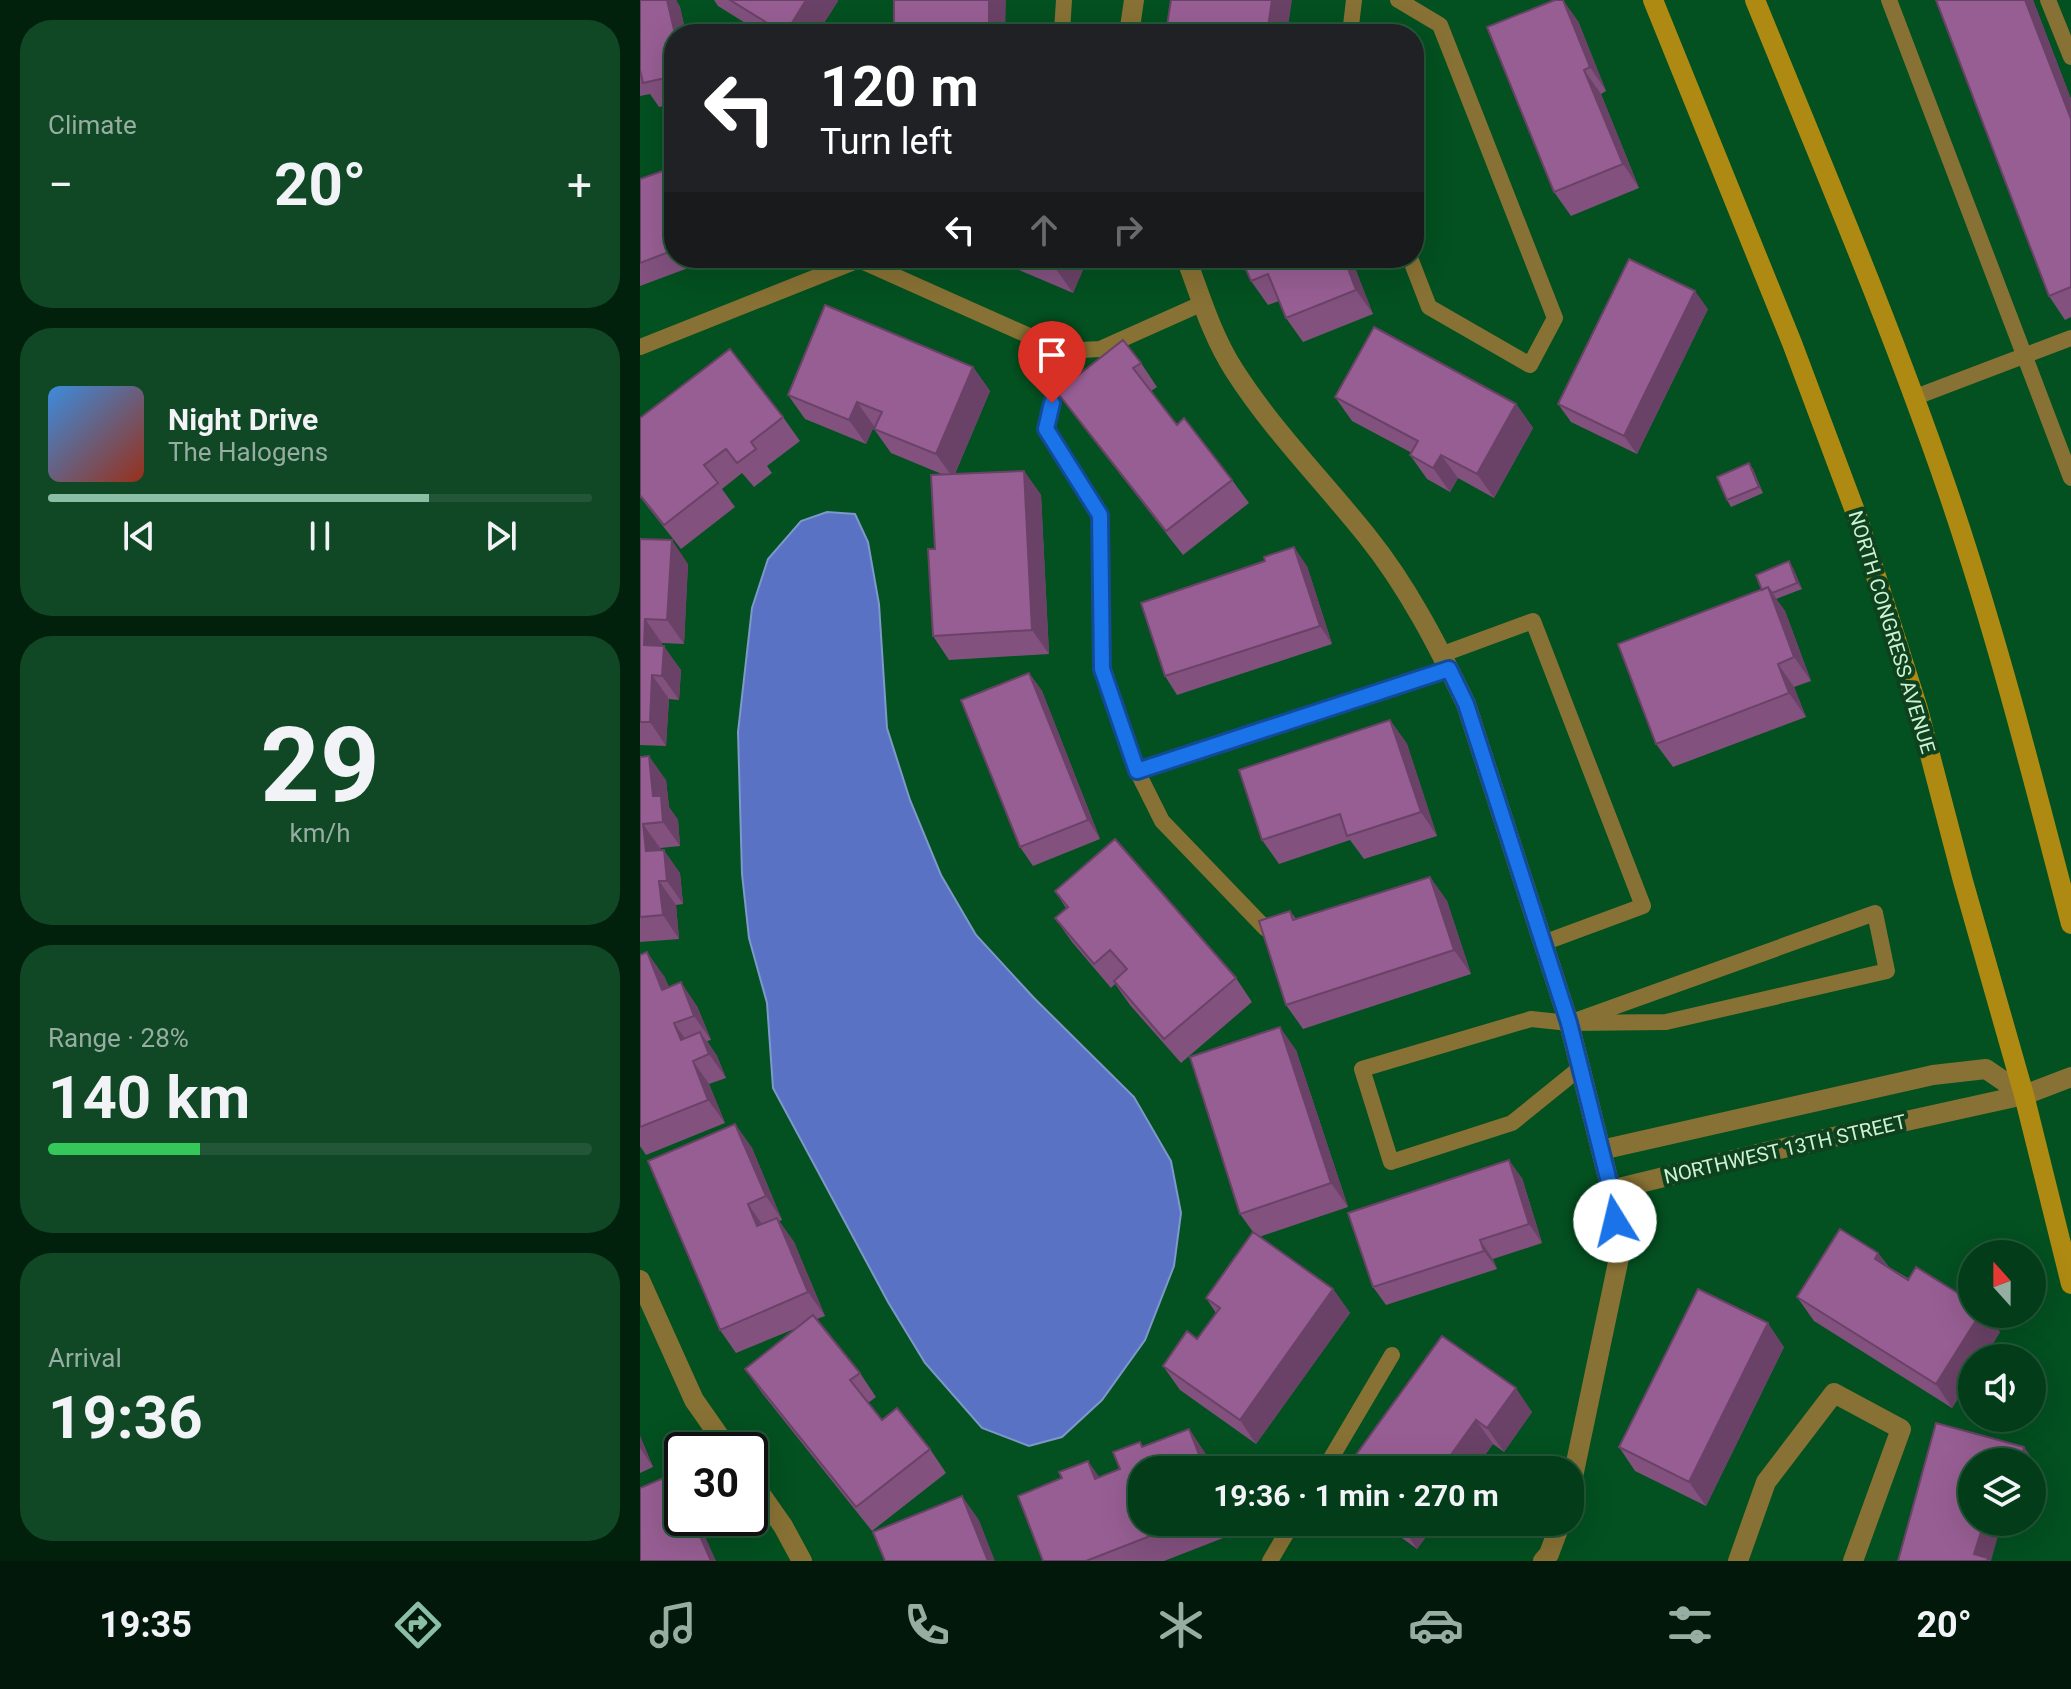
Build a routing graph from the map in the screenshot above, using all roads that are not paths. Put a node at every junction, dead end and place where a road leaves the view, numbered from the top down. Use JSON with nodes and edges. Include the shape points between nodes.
{"nodes":[{"id":1,"x":1064,"y":0,"type":"edge"},
{"id":2,"x":1134,"y":0,"type":"edge"},
{"id":3,"x":1354,"y":0,"type":"edge"},
{"id":4,"x":1398,"y":0,"type":"edge"},
{"id":5,"x":1653,"y":0,"type":"edge"},
{"id":6,"x":1755,"y":0,"type":"edge"},
{"id":7,"x":1889,"y":0,"type":"edge"},
{"id":8,"x":2048,"y":0,"type":"edge"},
{"id":9,"x":1062,"y":24,"type":"edge"},
{"id":10,"x":1130,"y":24,"type":"edge"},
{"id":11,"x":1351,"y":24,"type":"edge"},
{"id":12,"x":2071,"y":57,"type":"edge"},
{"id":13,"x":839,"y":268,"type":"edge"},
{"id":14,"x":877,"y":268,"type":"edge"},
{"id":15,"x":1190,"y":268,"type":"edge"},
{"id":16,"x":1414,"y":268,"type":"edge"},
{"id":17,"x":1203,"y":303,"type":"junction"},
{"id":18,"x":2071,"y":338,"type":"edge"},
{"id":19,"x":640,"y":347,"type":"edge"},
{"id":20,"x":1063,"y":351,"type":"junction"},
{"id":21,"x":2026,"y":355,"type":"junction"},
{"id":22,"x":1913,"y":398,"type":"junction"},
{"id":23,"x":2071,"y":478,"type":"edge"},
{"id":24,"x":1446,"y":662,"type":"junction"},
{"id":25,"x":1137,"y":771,"type":"junction"},
{"id":26,"x":2071,"y":924,"type":"edge"},
{"id":27,"x":1266,"y":929,"type":"edge"},
{"id":28,"x":1543,"y":943,"type":"junction"},
{"id":29,"x":1569,"y":1023,"type":"junction"},
{"id":30,"x":1580,"y":1068,"type":"junction"},
{"id":31,"x":2071,"y":1077,"type":"edge"},
{"id":32,"x":2024,"y":1095,"type":"junction"},
{"id":33,"x":1601,"y":1150,"type":"junction"},
{"id":34,"x":1611,"y":1190,"type":"junction"},
{"id":35,"x":640,"y":1280,"type":"edge"},
{"id":36,"x":2071,"y":1284,"type":"edge"},
{"id":37,"x":1392,"y":1355,"type":"dead end"},
{"id":38,"x":716,"y":1432,"type":"edge"},
{"id":39,"x":1332,"y":1456,"type":"edge"},
{"id":40,"x":1577,"y":1456,"type":"edge"},
{"id":41,"x":768,"y":1505,"type":"edge"},
{"id":42,"x":1285,"y":1536,"type":"edge"},
{"id":43,"x":1556,"y":1536,"type":"edge"},
{"id":44,"x":802,"y":1561,"type":"edge"},
{"id":45,"x":1270,"y":1561,"type":"edge"},
{"id":46,"x":1543,"y":1561,"type":"edge"},
{"id":47,"x":1738,"y":1561,"type":"edge"},
{"id":48,"x":1853,"y":1561,"type":"edge"}],
"edges":[{"from":1,"to":9,"type":"lane"},
{"from":2,"to":10,"type":"street"},
{"from":3,"to":11,"type":"lane"},
{"from":4,"to":16,"type":"lane","via":[[1440,25],[1555,318],[1530,365],[1429,307]]},
{"from":5,"to":32,"type":"main road","name":"NORTH CONGRESS AVENUE","via":[[1858,519],[1918,709]]},
{"from":6,"to":22,"type":"main road"},
{"from":7,"to":21,"type":"lane"},
{"from":8,"to":12,"type":"lane"},
{"from":13,"to":19,"type":"lane"},
{"from":14,"to":20,"type":"lane"},
{"from":15,"to":17,"type":"street"},
{"from":17,"to":20,"type":"lane","via":[[1100,349]]},
{"from":17,"to":24,"type":"street","via":[[1233,369],[1282,438],[1401,583]]},
{"from":18,"to":21,"type":"lane"},
{"from":20,"to":25,"type":"lane","via":[[1046,429],[1100,515],[1102,669]]},
{"from":21,"to":22,"type":"lane"},
{"from":21,"to":23,"type":"lane"},
{"from":22,"to":26,"type":"main road","via":[[2008,684]]},
{"from":24,"to":25,"type":"lane"},
{"from":24,"to":28,"type":"street","via":[[1466,704]]},
{"from":24,"to":28,"type":"lane","via":[[1533,621],[1643,906]]},
{"from":25,"to":27,"type":"lane","via":[[1162,821]]},
{"from":28,"to":29,"type":"street"},
{"from":29,"to":29,"type":"lane","via":[[1666,1022],[1887,971],[1875,913]]},
{"from":29,"to":30,"type":"street"},
{"from":29,"to":30,"type":"lane","via":[[1531,1019],[1362,1069],[1391,1162],[1512,1123]]},
{"from":30,"to":33,"type":"street"},
{"from":31,"to":32,"type":"street","name":"NORTHWEST 13TH STREET"},
{"from":32,"to":33,"type":"street","name":"NORTHWEST 13TH STREET","via":[[1986,1069],[1933,1075]]},
{"from":32,"to":34,"type":"street","name":"NORTHWEST 13TH STREET"},
{"from":32,"to":36,"type":"main road","name":"NORTH CONGRESS AVENUE"},
{"from":33,"to":34,"type":"street"},
{"from":34,"to":40,"type":"street","via":[[1620,1253]]},
{"from":35,"to":38,"type":"street","via":[[694,1400]]},
{"from":37,"to":39,"type":"lane"},
{"from":41,"to":44,"type":"street"},
{"from":42,"to":45,"type":"lane"},
{"from":43,"to":46,"type":"street"},
{"from":47,"to":48,"type":"street","via":[[1766,1482],[1834,1393],[1901,1429]]}]}
